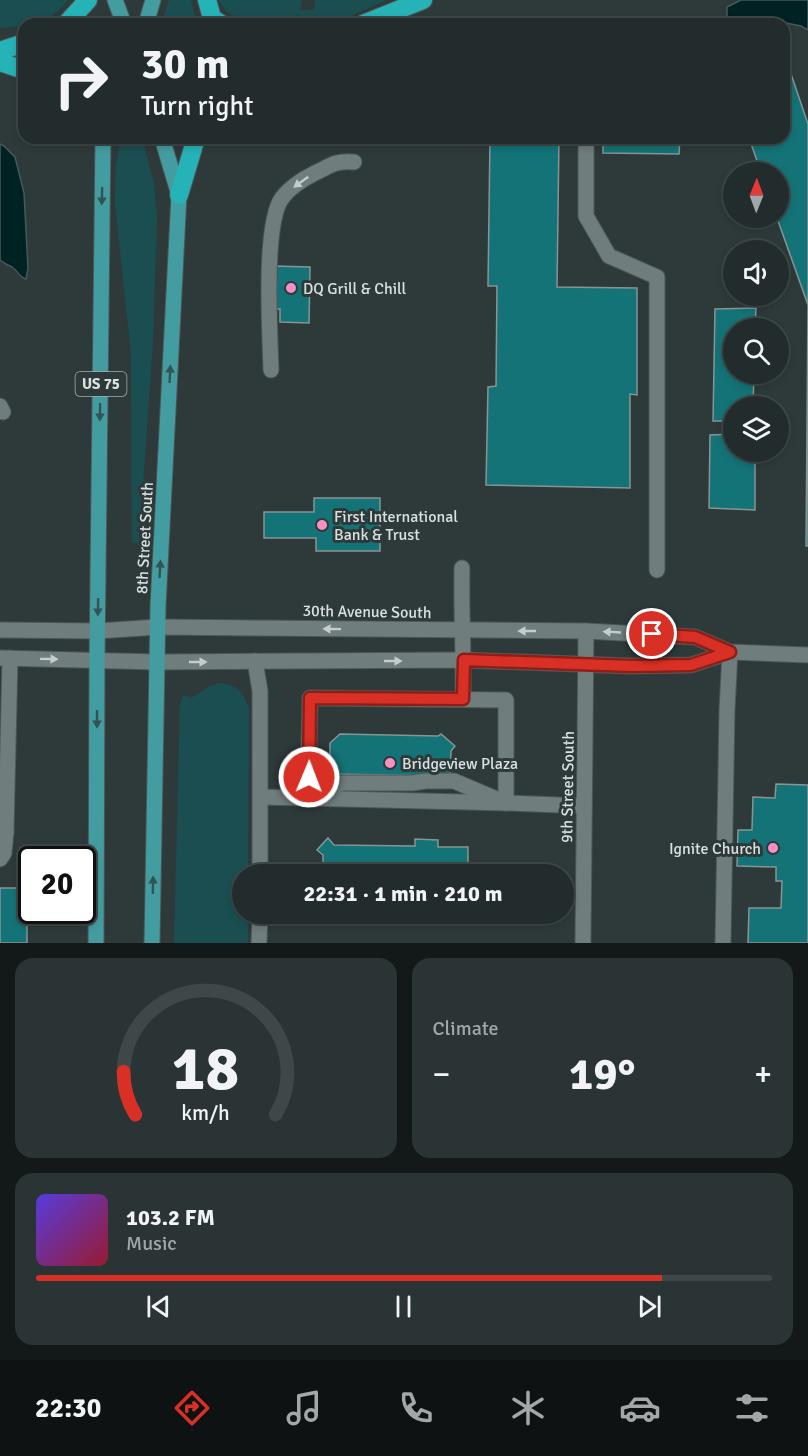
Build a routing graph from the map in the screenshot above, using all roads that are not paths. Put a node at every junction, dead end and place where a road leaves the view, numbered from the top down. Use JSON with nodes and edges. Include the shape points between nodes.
{"nodes":[{"id":1,"x":88,"y":0,"type":"edge"},
{"id":2,"x":115,"y":0,"type":"edge"},
{"id":3,"x":153,"y":0,"type":"edge"},
{"id":4,"x":207,"y":0,"type":"edge"},
{"id":5,"x":423,"y":0,"type":"edge"},
{"id":6,"x":72,"y":18,"type":"edge"},
{"id":7,"x":122,"y":18,"type":"edge"},
{"id":8,"x":148,"y":18,"type":"edge"},
{"id":9,"x":212,"y":18,"type":"edge"},
{"id":10,"x":378,"y":18,"type":"edge"},
{"id":11,"x":18,"y":45,"type":"edge"},
{"id":12,"x":0,"y":51,"type":"edge"},
{"id":13,"x":0,"y":62,"type":"edge"},
{"id":14,"x":18,"y":68,"type":"edge"},
{"id":15,"x":103,"y":144,"type":"edge"},
{"id":16,"x":164,"y":144,"type":"edge"},
{"id":17,"x":194,"y":144,"type":"edge"},
{"id":18,"x":586,"y":144,"type":"edge"},
{"id":19,"x":354,"y":162,"type":"dead end"},
{"id":20,"x":179,"y":195,"type":"junction"},
{"id":21,"x":271,"y":370,"type":"dead end"},
{"id":22,"x":462,"y":568,"type":"dead end"},
{"id":23,"x":657,"y":570,"type":"dead end"},
{"id":24,"x":158,"y":627,"type":"junction"},
{"id":25,"x":0,"y":630,"type":"edge"},
{"id":26,"x":463,"y":630,"type":"junction"},
{"id":27,"x":98,"y":631,"type":"junction"},
{"id":28,"x":586,"y":631,"type":"junction"},
{"id":29,"x":730,"y":652,"type":"junction"},
{"id":30,"x":808,"y":655,"type":"edge"},
{"id":31,"x":5,"y":658,"type":"edge"},
{"id":32,"x":464,"y":660,"type":"junction"},
{"id":33,"x":97,"y":661,"type":"junction"},
{"id":34,"x":157,"y":662,"type":"junction"},
{"id":35,"x":255,"y":662,"type":"junction"},
{"id":36,"x":586,"y":663,"type":"junction"},
{"id":37,"x":463,"y":699,"type":"junction"},
{"id":38,"x":261,"y":797,"type":"junction"},
{"id":39,"x":308,"y":797,"type":"junction"},
{"id":40,"x":506,"y":803,"type":"junction"},
{"id":41,"x":584,"y":806,"type":"junction"},
{"id":42,"x":3,"y":832,"type":"edge"},
{"id":43,"x":0,"y":859,"type":"edge"},
{"id":44,"x":260,"y":864,"type":"edge"},
{"id":45,"x":260,"y":924,"type":"edge"},
{"id":46,"x":96,"y":943,"type":"edge"},
{"id":47,"x":152,"y":943,"type":"edge"},
{"id":48,"x":259,"y":943,"type":"edge"},
{"id":49,"x":583,"y":943,"type":"edge"},
{"id":50,"x":723,"y":943,"type":"edge"}],
"edges":[{"from":1,"to":6,"type":"highway"},
{"from":2,"to":7,"type":"main road"},
{"from":3,"to":8,"type":"main road"},
{"from":4,"to":9,"type":"highway"},
{"from":5,"to":10,"type":"highway"},
{"from":11,"to":12,"type":"highway"},
{"from":13,"to":14,"type":"highway"},
{"from":15,"to":27,"type":"main road","number":"US 75","one_way":true},
{"from":16,"to":20,"type":"main road","name":"8th Street South"},
{"from":17,"to":20,"type":"highway"},
{"from":18,"to":23,"type":"street","via":[[586,216],[609,256],[657,277]]},
{"from":19,"to":21,"type":"street","one_way":true,"via":[[338,162],[301,180],[282,198],[274,217],[270,249]]},
{"from":24,"to":20,"type":"main road","name":"8th Street South","one_way":true},
{"from":22,"to":26,"type":"street"},
{"from":26,"to":24,"type":"street","name":"30th Avenue South","one_way":true},
{"from":24,"to":27,"type":"street","name":"30th Avenue South"},
{"from":24,"to":34,"type":"main road","name":"8th Street South"},
{"from":25,"to":27,"type":"street","name":"30th Avenue South"},
{"from":28,"to":26,"type":"street","name":"30th Avenue South","one_way":true},
{"from":26,"to":32,"type":"street"},
{"from":27,"to":33,"type":"main road","number":"US 75"},
{"from":29,"to":28,"type":"street","name":"30th Avenue South","one_way":true,"via":[[695,637]]},
{"from":28,"to":36,"type":"street","name":"9th Street South"},
{"from":29,"to":30,"type":"street","name":"30th Avenue South"},
{"from":29,"to":36,"type":"street","name":"30th Avenue South","via":[[691,665]]},
{"from":29,"to":50,"type":"street"},
{"from":31,"to":33,"type":"street","name":"30th Avenue South","one_way":true},
{"from":31,"to":42,"type":"street"},
{"from":35,"to":32,"type":"street","name":"30th Avenue South","one_way":true},
{"from":32,"to":36,"type":"street","name":"30th Avenue South"},
{"from":32,"to":37,"type":"street"},
{"from":33,"to":34,"type":"street","name":"30th Avenue South"},
{"from":33,"to":46,"type":"main road","number":"US 75","one_way":true},
{"from":34,"to":35,"type":"street","name":"30th Avenue South","one_way":true},
{"from":47,"to":34,"type":"main road","name":"8th Street South","one_way":true},
{"from":35,"to":38,"type":"street","via":[[260,691]]},
{"from":36,"to":41,"type":"street","name":"9th Street South"},
{"from":37,"to":39,"type":"street","via":[[310,698]]},
{"from":37,"to":40,"type":"street","via":[[506,700]]},
{"from":38,"to":39,"type":"street"},
{"from":38,"to":44,"type":"street"},
{"from":39,"to":40,"type":"street"},
{"from":40,"to":41,"type":"street"},
{"from":41,"to":49,"type":"street","name":"9th Street South"},
{"from":42,"to":43,"type":"street","via":[[4,854]]},
{"from":45,"to":48,"type":"street"}]}
